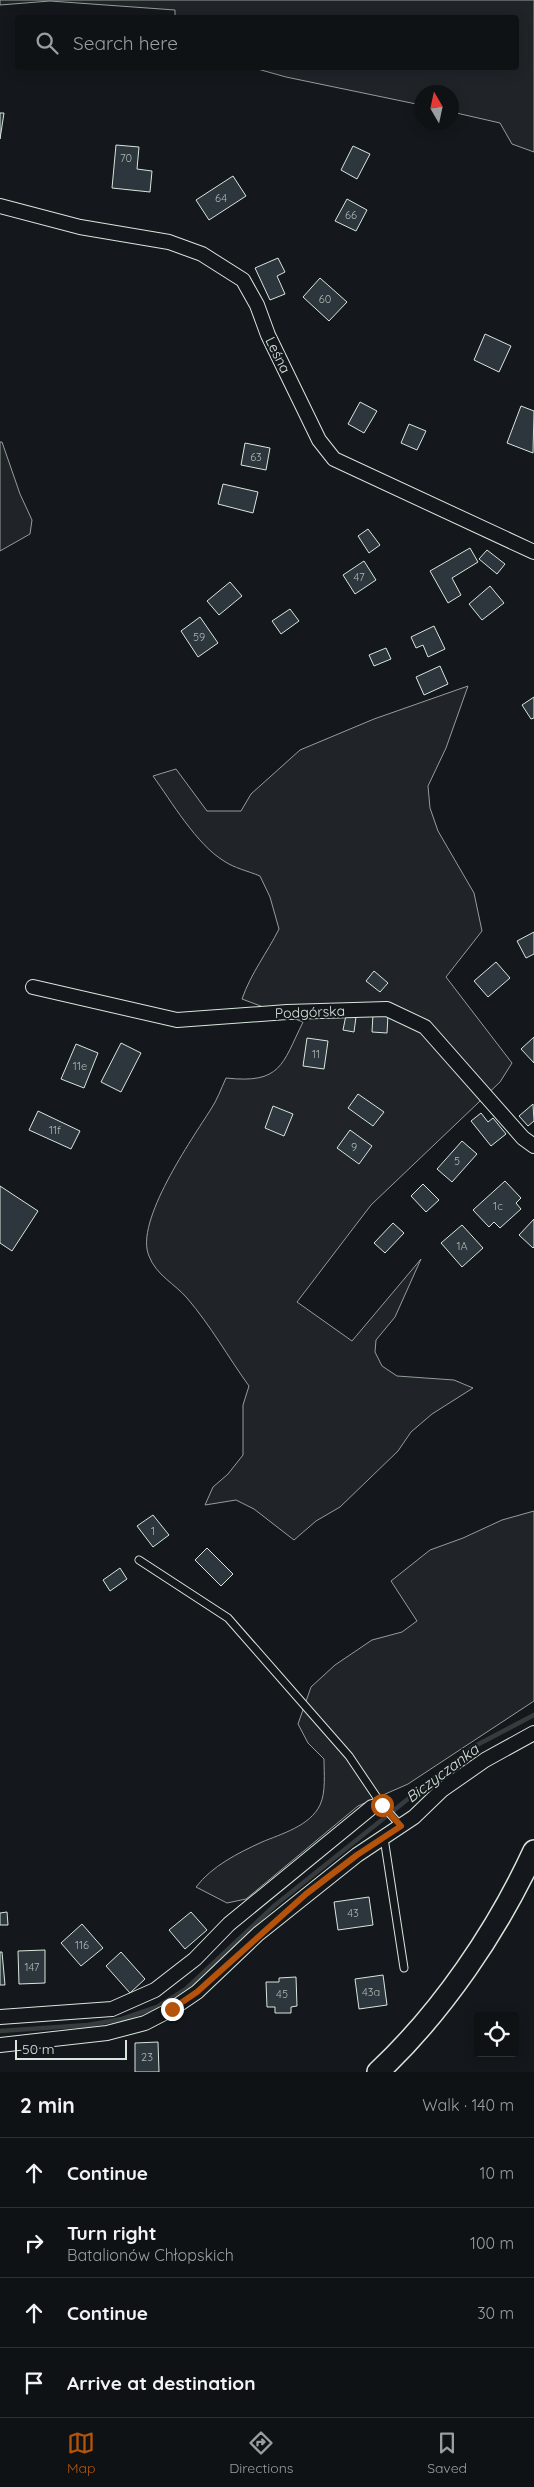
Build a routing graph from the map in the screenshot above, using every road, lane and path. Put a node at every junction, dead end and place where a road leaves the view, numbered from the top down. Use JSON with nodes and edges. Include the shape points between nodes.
{"nodes":[{"id":1,"x":0,"y":206,"type":"edge"},
{"id":2,"x":534,"y":552,"type":"edge"},
{"id":3,"x":33,"y":987,"type":"dead end"},
{"id":4,"x":534,"y":1146,"type":"edge"},
{"id":5,"x":139,"y":1560,"type":"dead end"},
{"id":6,"x":534,"y":1733,"type":"edge"},
{"id":7,"x":382,"y":1805,"type":"junction"},
{"id":8,"x":399,"y":1824,"type":"junction"},
{"id":9,"x":384,"y":1838,"type":"junction"},
{"id":10,"x":534,"y":1851,"type":"edge"},
{"id":11,"x":404,"y":1968,"type":"dead end"},
{"id":12,"x":0,"y":2017,"type":"edge"},
{"id":13,"x":0,"y":2045,"type":"edge"},
{"id":14,"x":378,"y":2072,"type":"edge"}],
"edges":[{"from":1,"to":2,"type":"street","name":"Leśna","via":[[80,227],[169,242],[202,254],[243,280],[320,440],[334,458]]},
{"from":3,"to":4,"type":"street","name":"Podgórska","via":[[177,1020],[387,1009],[426,1027],[523,1138]]},
{"from":5,"to":7,"type":"lane","via":[[228,1618],[349,1756]]},
{"from":6,"to":8,"type":"street","via":[[485,1760],[442,1790],[414,1817]]},
{"from":7,"to":8,"type":"lane"},
{"from":7,"to":12,"type":"street","via":[[372,1807],[229,1924],[195,1959],[156,1990],[112,2008]]},
{"from":8,"to":9,"type":"street"},
{"from":9,"to":11,"type":"lane"},
{"from":9,"to":13,"type":"street","via":[[306,1894],[197,1992],[172,2009],[145,2023],[107,2033]]},
{"from":10,"to":14,"type":"main road","via":[[492,1930],[452,1988]]}]}
